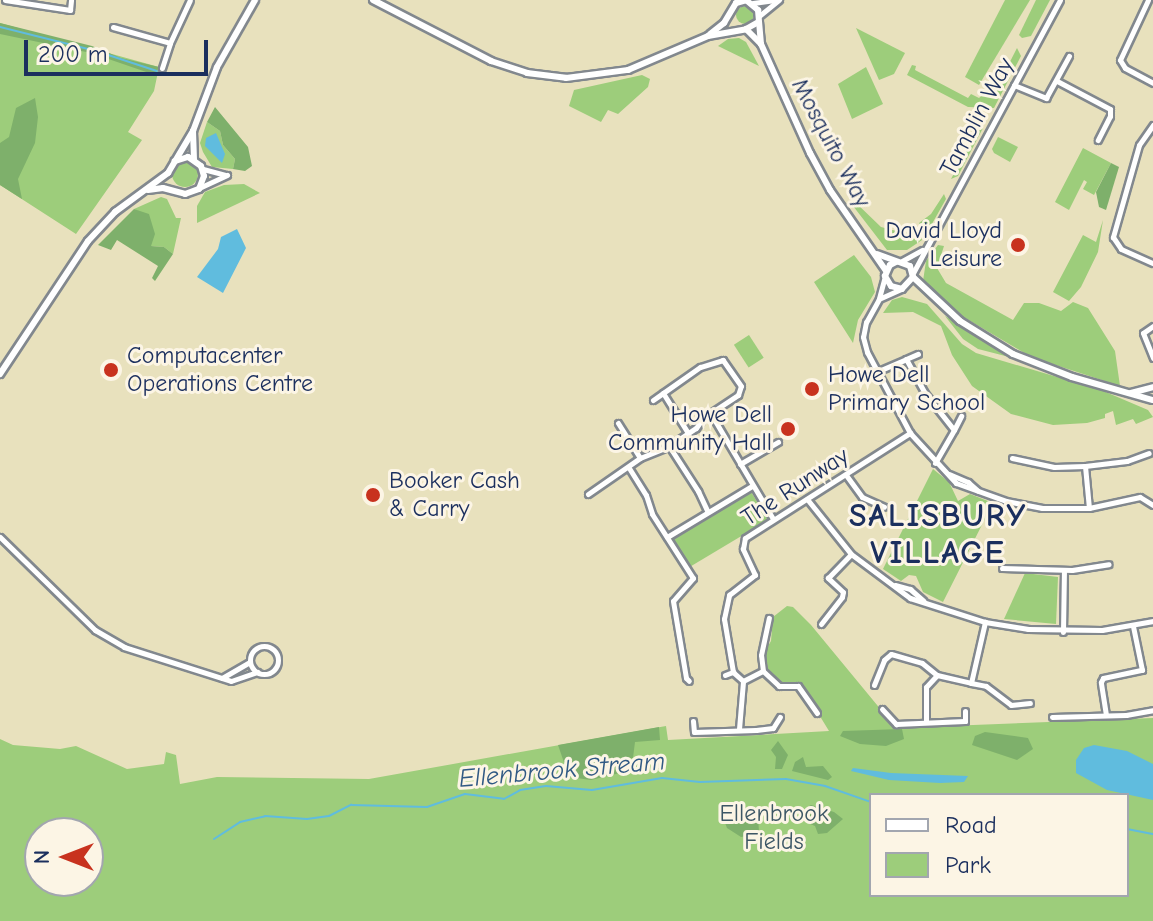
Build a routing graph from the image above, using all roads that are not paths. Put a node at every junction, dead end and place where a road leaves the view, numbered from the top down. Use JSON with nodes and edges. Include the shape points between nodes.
{"nodes":[{"id":1,"x":5,"y":0,"type":"edge"},
{"id":2,"x":71,"y":0,"type":"edge"},
{"id":3,"x":190,"y":0,"type":"edge"},
{"id":4,"x":255,"y":0,"type":"edge"},
{"id":5,"x":373,"y":0,"type":"edge"},
{"id":6,"x":777,"y":0,"type":"edge"},
{"id":7,"x":1060,"y":0,"type":"edge"},
{"id":8,"x":1148,"y":0,"type":"edge"},
{"id":9,"x":749,"y":1,"type":"edge"},
{"id":10,"x":731,"y":8,"type":"edge"},
{"id":11,"x":758,"y":19,"type":"junction"},
{"id":12,"x":113,"y":27,"type":"dead end"},
{"id":13,"x":742,"y":29,"type":"junction"},
{"id":14,"x":708,"y":36,"type":"junction"},
{"id":15,"x":170,"y":43,"type":"junction"},
{"id":16,"x":761,"y":44,"type":"junction"},
{"id":17,"x":1069,"y":56,"type":"dead end"},
{"id":18,"x":162,"y":68,"type":"dead end"},
{"id":19,"x":1057,"y":81,"type":"junction"},
{"id":20,"x":1153,"y":83,"type":"edge"},
{"id":21,"x":1014,"y":85,"type":"junction"},
{"id":22,"x":1153,"y":125,"type":"edge"},
{"id":23,"x":193,"y":131,"type":"junction"},
{"id":24,"x":1098,"y":140,"type":"dead end"},
{"id":25,"x":194,"y":159,"type":"junction"},
{"id":26,"x":175,"y":161,"type":"junction"},
{"id":27,"x":203,"y":169,"type":"junction"},
{"id":28,"x":168,"y":173,"type":"junction"},
{"id":29,"x":199,"y":189,"type":"junction"},
{"id":30,"x":148,"y":190,"type":"junction"},
{"id":31,"x":175,"y":191,"type":"junction"},
{"id":32,"x":924,"y":249,"type":"junction"},
{"id":33,"x":877,"y":254,"type":"junction"},
{"id":34,"x":899,"y":261,"type":"junction"},
{"id":35,"x":1153,"y":263,"type":"edge"},
{"id":36,"x":886,"y":273,"type":"junction"},
{"id":37,"x":913,"y":276,"type":"junction"},
{"id":38,"x":904,"y":288,"type":"junction"},
{"id":39,"x":930,"y":294,"type":"junction"},
{"id":40,"x":879,"y":299,"type":"junction"},
{"id":41,"x":1153,"y":326,"type":"edge"},
{"id":42,"x":918,"y":354,"type":"dead end"},
{"id":43,"x":1153,"y":358,"type":"edge"},
{"id":44,"x":906,"y":359,"type":"junction"},
{"id":45,"x":876,"y":372,"type":"junction"},
{"id":46,"x":0,"y":374,"type":"edge"},
{"id":47,"x":1153,"y":387,"type":"edge"},
{"id":48,"x":663,"y":393,"type":"junction"},
{"id":49,"x":1131,"y":393,"type":"junction"},
{"id":50,"x":653,"y":400,"type":"dead end"},
{"id":51,"x":1153,"y":400,"type":"edge"},
{"id":52,"x":711,"y":414,"type":"junction"},
{"id":53,"x":961,"y":416,"type":"dead end"},
{"id":54,"x":618,"y":423,"type":"dead end"},
{"id":55,"x":954,"y":430,"type":"junction"},
{"id":56,"x":688,"y":433,"type":"junction"},
{"id":57,"x":910,"y":433,"type":"junction"},
{"id":58,"x":778,"y":442,"type":"dead end"},
{"id":59,"x":669,"y":446,"type":"junction"},
{"id":60,"x":1149,"y":453,"type":"dead end"},
{"id":61,"x":640,"y":458,"type":"junction"},
{"id":62,"x":1012,"y":458,"type":"dead end"},
{"id":63,"x":935,"y":463,"type":"junction"},
{"id":64,"x":740,"y":464,"type":"junction"},
{"id":65,"x":1085,"y":466,"type":"junction"},
{"id":66,"x":629,"y":468,"type":"junction"},
{"id":67,"x":846,"y":475,"type":"junction"},
{"id":68,"x":752,"y":486,"type":"junction"},
{"id":69,"x":588,"y":494,"type":"dead end"},
{"id":70,"x":807,"y":499,"type":"junction"},
{"id":71,"x":1153,"y":505,"type":"edge"},
{"id":72,"x":884,"y":507,"type":"dead end"},
{"id":73,"x":1089,"y":508,"type":"junction"},
{"id":74,"x":708,"y":512,"type":"junction"},
{"id":75,"x":773,"y":519,"type":"junction"},
{"id":76,"x":0,"y":537,"type":"edge"},
{"id":77,"x":667,"y":537,"type":"junction"},
{"id":78,"x":851,"y":554,"type":"junction"},
{"id":79,"x":1109,"y":564,"type":"dead end"},
{"id":80,"x":1002,"y":568,"type":"dead end"},
{"id":81,"x":1064,"y":570,"type":"junction"},
{"id":82,"x":769,"y":618,"type":"dead end"},
{"id":83,"x":1153,"y":621,"type":"edge"},
{"id":84,"x":985,"y":622,"type":"junction"},
{"id":85,"x":821,"y":624,"type":"dead end"},
{"id":86,"x":1133,"y":626,"type":"junction"},
{"id":87,"x":1063,"y":632,"type":"junction"},
{"id":88,"x":250,"y":662,"type":"junction"},
{"id":89,"x":1153,"y":668,"type":"edge"},
{"id":90,"x":1142,"y":670,"type":"junction"},
{"id":91,"x":763,"y":671,"type":"junction"},
{"id":92,"x":257,"y":672,"type":"junction"},
{"id":93,"x":733,"y":672,"type":"junction"},
{"id":94,"x":725,"y":675,"type":"dead end"},
{"id":95,"x":937,"y":675,"type":"junction"},
{"id":96,"x":221,"y":678,"type":"junction"},
{"id":97,"x":689,"y":681,"type":"dead end"},
{"id":98,"x":743,"y":681,"type":"junction"},
{"id":99,"x":971,"y":683,"type":"junction"},
{"id":100,"x":874,"y":685,"type":"dead end"},
{"id":101,"x":1030,"y":703,"type":"dead end"},
{"id":102,"x":882,"y":709,"type":"dead end"},
{"id":103,"x":1153,"y":710,"type":"edge"},
{"id":104,"x":965,"y":711,"type":"dead end"},
{"id":105,"x":817,"y":713,"type":"dead end"},
{"id":106,"x":1106,"y":715,"type":"junction"},
{"id":107,"x":780,"y":717,"type":"dead end"},
{"id":108,"x":1052,"y":717,"type":"dead end"},
{"id":109,"x":693,"y":721,"type":"dead end"},
{"id":110,"x":926,"y":722,"type":"junction"},
{"id":111,"x":739,"y":729,"type":"junction"}],
"edges":[{"from":1,"to":2,"type":"street","via":[[70,10]]},
{"from":3,"to":15,"type":"street"},
{"from":4,"to":23,"type":"street","via":[[217,67]]},
{"from":5,"to":14,"type":"street","via":[[491,61],[540,76],[611,74]]},
{"from":6,"to":9,"type":"street"},
{"from":6,"to":11,"type":"street"},
{"from":7,"to":21,"type":"street","name":"Tamblin Way"},
{"from":8,"to":20,"type":"street","via":[[1120,60]]},
{"from":9,"to":10,"type":"street"},
{"from":9,"to":11,"type":"street","name":"Mosquito Way"},
{"from":10,"to":13,"type":"street","name":"Mosquito Way"},
{"from":10,"to":14,"type":"street"},
{"from":11,"to":13,"type":"street"},
{"from":11,"to":16,"type":"street","name":"Mosquito Way"},
{"from":12,"to":15,"type":"street"},
{"from":13,"to":14,"type":"street"},
{"from":13,"to":16,"type":"street","name":"Mosquito Way"},
{"from":15,"to":18,"type":"street"},
{"from":16,"to":33,"type":"street","name":"Mosquito Way","via":[[824,180]]},
{"from":17,"to":19,"type":"street"},
{"from":19,"to":21,"type":"street","via":[[1044,99]]},
{"from":19,"to":24,"type":"street","via":[[1110,109]]},
{"from":21,"to":32,"type":"street","name":"Tamblin Way"},
{"from":22,"to":35,"type":"street","via":[[1139,145],[1113,237],[1121,249]]},
{"from":23,"to":25,"type":"street"},
{"from":23,"to":26,"type":"street"},
{"from":25,"to":26,"type":"street"},
{"from":25,"to":27,"type":"street"},
{"from":26,"to":28,"type":"street"},
{"from":27,"to":29,"type":"street"},
{"from":27,"to":29,"type":"street","via":[[227,175]]},
{"from":28,"to":30,"type":"street"},
{"from":28,"to":31,"type":"street"},
{"from":29,"to":31,"type":"street","via":[[189,194]]},
{"from":30,"to":31,"type":"street"},
{"from":30,"to":46,"type":"street","via":[[115,212],[88,241]]},
{"from":32,"to":34,"type":"street"},
{"from":32,"to":37,"type":"street","name":"Tamblin Way"},
{"from":33,"to":34,"type":"street"},
{"from":33,"to":36,"type":"street","name":"Mosquito Way"},
{"from":34,"to":36,"type":"street"},
{"from":34,"to":37,"type":"street"},
{"from":36,"to":38,"type":"street","via":[[891,286]]},
{"from":36,"to":40,"type":"street"},
{"from":37,"to":38,"type":"street"},
{"from":37,"to":39,"type":"street"},
{"from":38,"to":39,"type":"street"},
{"from":38,"to":40,"type":"street"},
{"from":39,"to":49,"type":"street","via":[[960,321],[1013,354]]},
{"from":40,"to":45,"type":"street","via":[[863,337]]},
{"from":41,"to":43,"type":"street","via":[[1143,333]]},
{"from":42,"to":44,"type":"street"},
{"from":44,"to":45,"type":"street"},
{"from":44,"to":55,"type":"street"},
{"from":45,"to":57,"type":"street"},
{"from":47,"to":49,"type":"street"},
{"from":48,"to":50,"type":"street"},
{"from":48,"to":52,"type":"street","via":[[700,367],[723,360],[741,386],[738,395]]},
{"from":48,"to":56,"type":"street"},
{"from":49,"to":51,"type":"street"},
{"from":52,"to":56,"type":"street"},
{"from":52,"to":64,"type":"street"},
{"from":53,"to":55,"type":"street"},
{"from":54,"to":61,"type":"street"},
{"from":55,"to":63,"type":"street"},
{"from":56,"to":59,"type":"street"},
{"from":57,"to":63,"type":"street"},
{"from":57,"to":67,"type":"street","name":"The Runway"},
{"from":58,"to":64,"type":"street"},
{"from":59,"to":61,"type":"street"},
{"from":59,"to":74,"type":"street"},
{"from":60,"to":65,"type":"street"},
{"from":61,"to":66,"type":"street"},
{"from":62,"to":65,"type":"street","via":[[1054,467]]},
{"from":63,"to":73,"type":"street","via":[[963,488],[1038,507]]},
{"from":64,"to":68,"type":"street"},
{"from":65,"to":73,"type":"street"},
{"from":66,"to":69,"type":"street"},
{"from":66,"to":77,"type":"street"},
{"from":67,"to":70,"type":"street","name":"The Runway"},
{"from":67,"to":72,"type":"street","via":[[862,497]]},
{"from":68,"to":74,"type":"street"},
{"from":68,"to":75,"type":"street"},
{"from":70,"to":75,"type":"street","name":"The Runway"},
{"from":70,"to":78,"type":"street"},
{"from":71,"to":73,"type":"street","via":[[1140,497]]},
{"from":74,"to":77,"type":"street"},
{"from":75,"to":93,"type":"street","name":"The Runway","via":[[742,544],[755,575],[729,595],[724,619]]},
{"from":76,"to":96,"type":"street","via":[[110,640]]},
{"from":77,"to":97,"type":"street","via":[[693,578],[673,601]]},
{"from":78,"to":84,"type":"street","via":[[910,598]]},
{"from":78,"to":85,"type":"street","via":[[828,578],[843,592]]},
{"from":79,"to":81,"type":"street"},
{"from":80,"to":81,"type":"street"},
{"from":81,"to":87,"type":"street"},
{"from":82,"to":91,"type":"street"},
{"from":83,"to":86,"type":"street"},
{"from":84,"to":87,"type":"street"},
{"from":84,"to":99,"type":"street"},
{"from":86,"to":87,"type":"street"},
{"from":86,"to":90,"type":"street"},
{"from":88,"to":92,"type":"street"},
{"from":88,"to":92,"type":"street","via":[[259,646],[276,652],[274,670]]},
{"from":88,"to":96,"type":"street"},
{"from":89,"to":90,"type":"street"},
{"from":90,"to":106,"type":"street","via":[[1103,678]]},
{"from":91,"to":98,"type":"street"},
{"from":91,"to":105,"type":"street","via":[[779,686],[798,686]]},
{"from":92,"to":96,"type":"street","via":[[244,679]]},
{"from":93,"to":94,"type":"street"},
{"from":93,"to":98,"type":"street"},
{"from":95,"to":99,"type":"street"},
{"from":95,"to":100,"type":"street","via":[[922,663],[891,654]]},
{"from":95,"to":110,"type":"street","via":[[926,687]]},
{"from":98,"to":111,"type":"street"},
{"from":99,"to":101,"type":"street","via":[[986,686],[1008,704]]},
{"from":102,"to":110,"type":"street","via":[[896,724]]},
{"from":103,"to":106,"type":"street"},
{"from":104,"to":110,"type":"street","via":[[965,721]]},
{"from":106,"to":108,"type":"street"},
{"from":107,"to":111,"type":"street","via":[[773,728]]},
{"from":109,"to":111,"type":"street","via":[[694,732]]}]}
